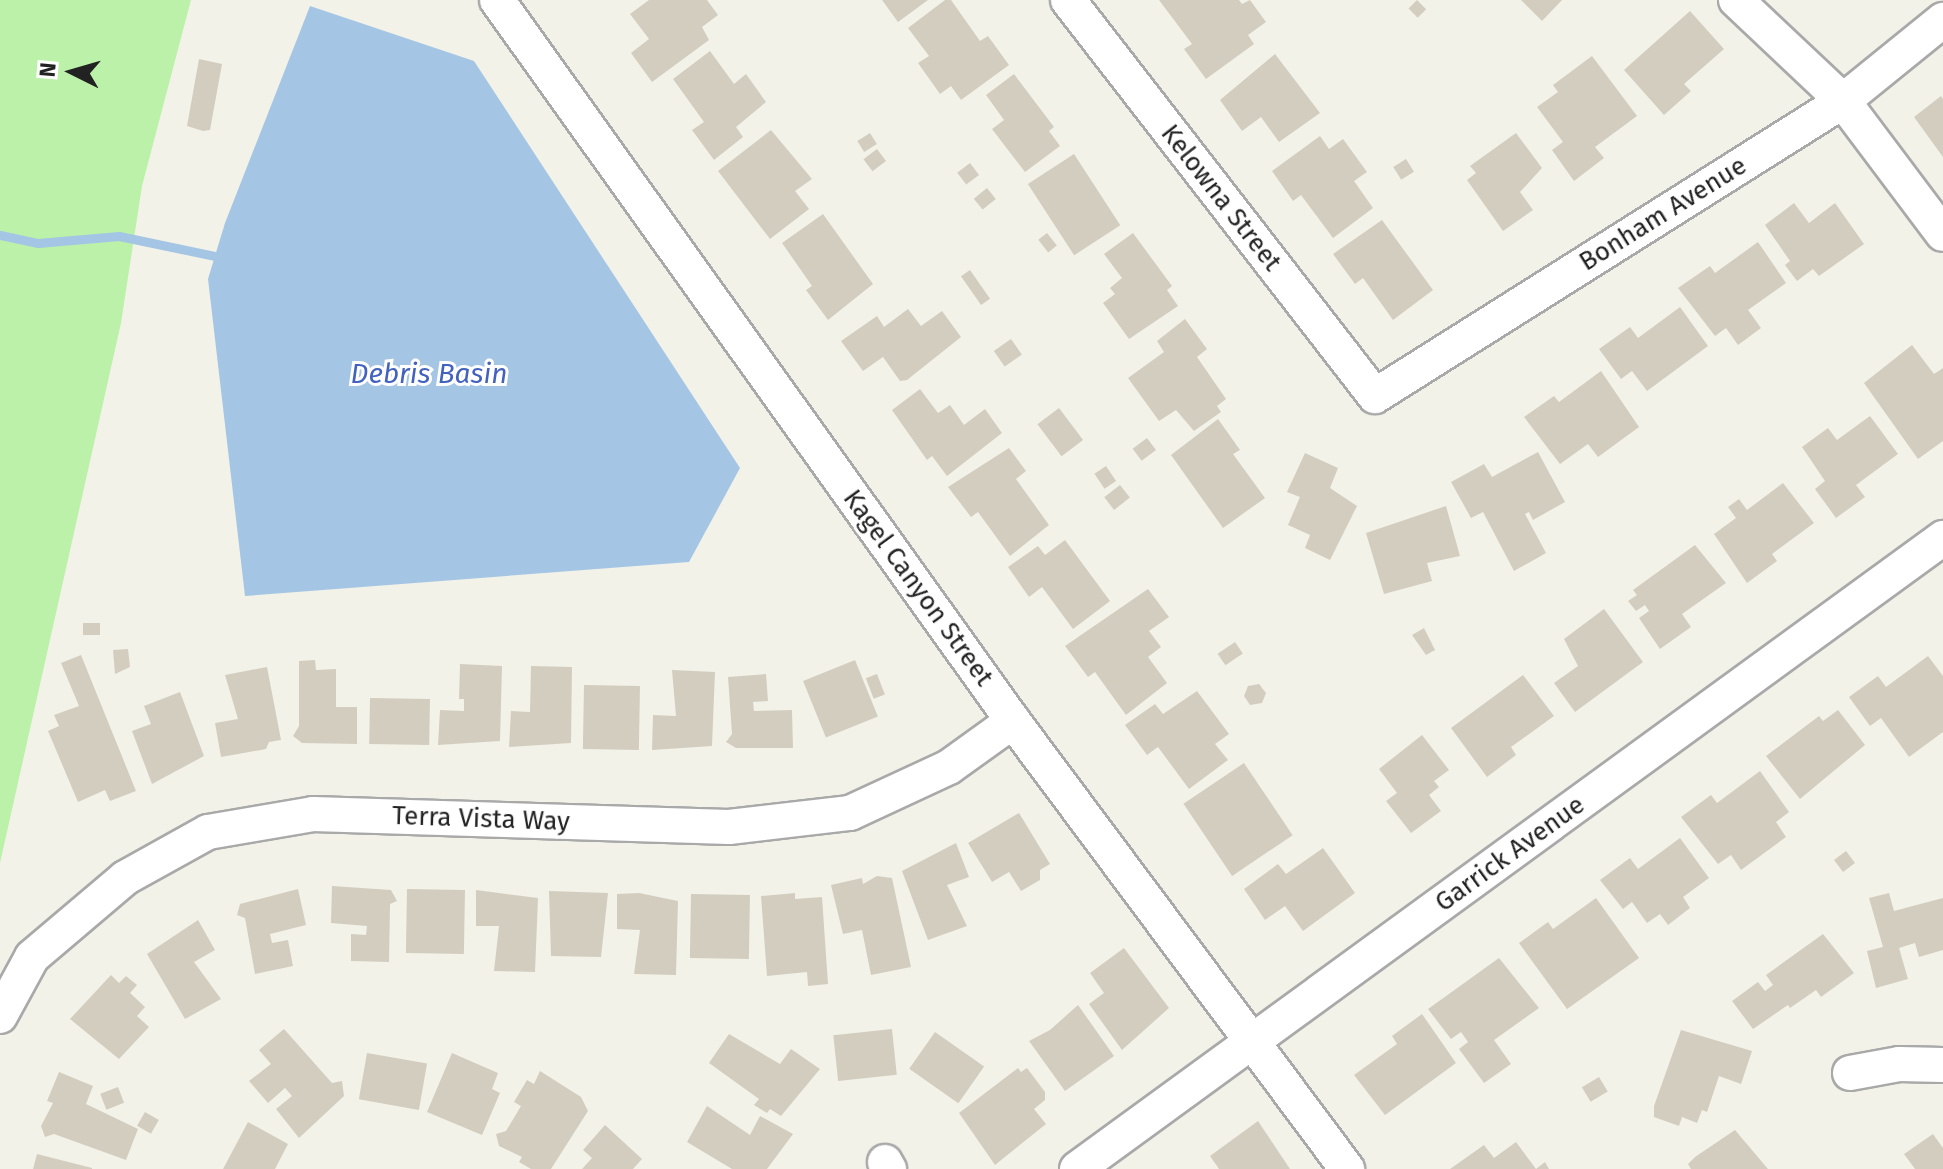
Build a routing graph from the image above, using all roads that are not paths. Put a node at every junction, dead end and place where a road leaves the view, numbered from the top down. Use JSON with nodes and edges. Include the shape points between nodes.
{"nodes":[{"id":1,"x":497,"y":0,"type":"edge"},
{"id":2,"x":1068,"y":0,"type":"edge"},
{"id":3,"x":1736,"y":0,"type":"edge"},
{"id":4,"x":1943,"y":20,"type":"edge"},
{"id":5,"x":1843,"y":101,"type":"junction"},
{"id":6,"x":1943,"y":234,"type":"edge"},
{"id":7,"x":1375,"y":396,"type":"joint"},
{"id":8,"x":1943,"y":538,"type":"edge"},
{"id":9,"x":1013,"y":721,"type":"junction"},
{"id":10,"x":0,"y":1016,"type":"edge"},
{"id":11,"x":1250,"y":1044,"type":"junction"},
{"id":12,"x":1943,"y":1065,"type":"edge"},
{"id":13,"x":1850,"y":1073,"type":"dead end"},
{"id":14,"x":1077,"y":1169,"type":"edge"},
{"id":15,"x":1347,"y":1169,"type":"edge"}],
"edges":[{"from":1,"to":9,"type":"street","name":"Kagel Canyon Street"},
{"from":2,"to":7,"type":"street","name":"Kelowna Street"},
{"from":3,"to":5,"type":"street"},
{"from":4,"to":5,"type":"street","name":"Bonham Avenue"},
{"from":5,"to":6,"type":"street"},
{"from":5,"to":7,"type":"street","name":"Bonham Avenue"},
{"from":8,"to":11,"type":"street","name":"Garrick Avenue"},
{"from":9,"to":10,"type":"street","name":"Terra Vista Way","via":[[949,767],[850,813],[729,827],[313,814],[208,832],[125,878],[32,957]]},
{"from":9,"to":11,"type":"street","name":"Kagel Canyon Street"},
{"from":11,"to":14,"type":"street","name":"Garrick Avenue"},
{"from":11,"to":15,"type":"street","name":"Kagel Canyon Street"},
{"from":12,"to":13,"type":"street","via":[[1899,1064]]}]}
